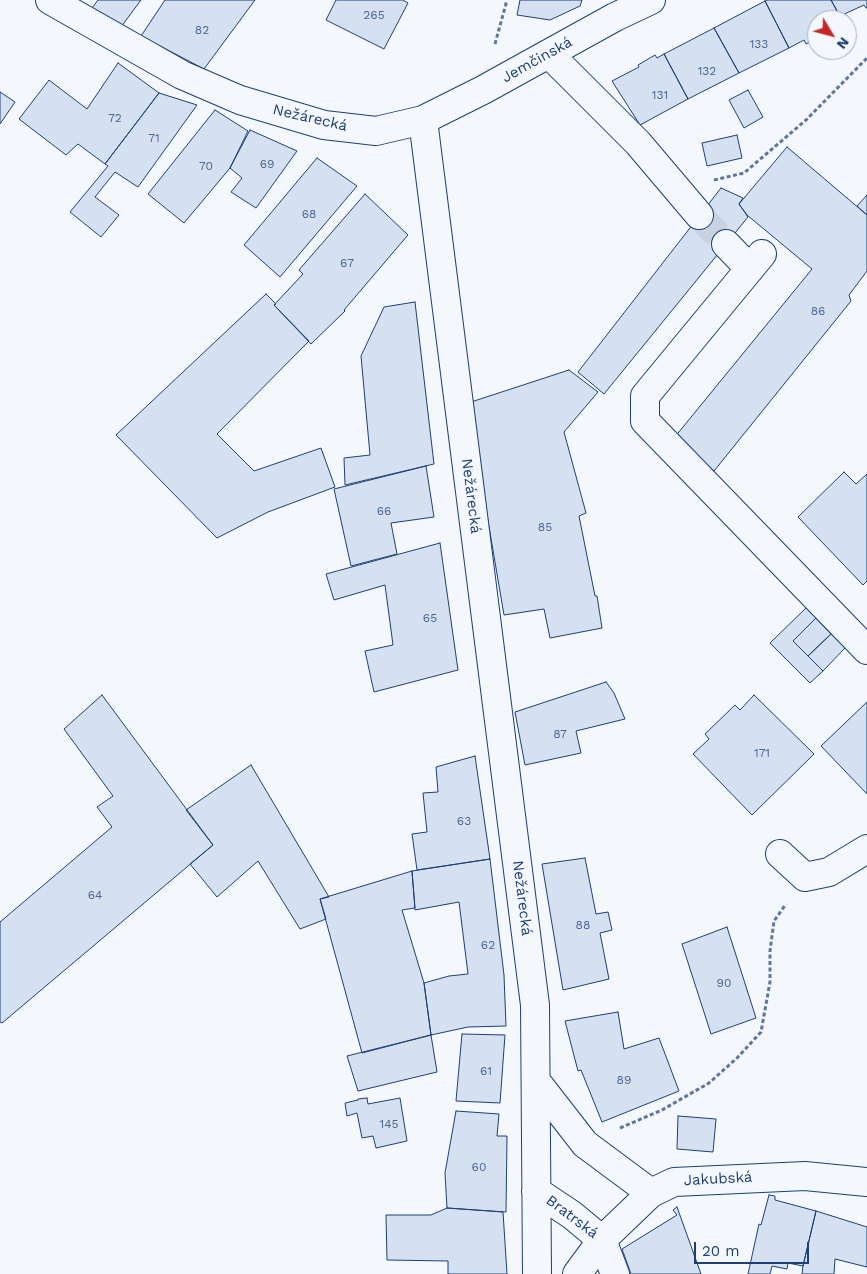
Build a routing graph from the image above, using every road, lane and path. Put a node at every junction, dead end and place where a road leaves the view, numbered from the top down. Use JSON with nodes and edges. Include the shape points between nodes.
{"nodes":[{"id":1,"x":50,"y":0,"type":"edge"},
{"id":2,"x":651,"y":0,"type":"edge"},
{"id":3,"x":549,"y":54,"type":"junction"},
{"id":4,"x":867,"y":58,"type":"edge"},
{"id":5,"x":423,"y":120,"type":"junction"},
{"id":6,"x":672,"y":184,"type":"junction"},
{"id":7,"x":699,"y":215,"type":"tunnel mouth"},
{"id":8,"x":726,"y":244,"type":"tunnel mouth"},
{"id":9,"x":867,"y":650,"type":"edge"},
{"id":10,"x":867,"y":849,"type":"edge"},
{"id":11,"x":780,"y":854,"type":"dead end"},
{"id":12,"x":805,"y":878,"type":"junction"},
{"id":13,"x":536,"y":1082,"type":"junction"},
{"id":14,"x":613,"y":1132,"type":"dead end"},
{"id":15,"x":867,"y":1182,"type":"edge"},
{"id":16,"x":536,"y":1191,"type":"junction"},
{"id":17,"x":651,"y":1193,"type":"junction"},
{"id":18,"x":602,"y":1240,"type":"junction"},
{"id":19,"x":537,"y":1274,"type":"edge"},
{"id":20,"x":577,"y":1274,"type":"edge"},
{"id":21,"x":615,"y":1274,"type":"edge"}],
"edges":[{"from":1,"to":5,"type":"street","name":"Nežárecká","via":[[182,75],[240,100],[324,125],[376,131]]},
{"from":2,"to":3,"type":"street","name":"Jemčinská"},
{"from":3,"to":5,"type":"street","name":"Jemčinská"},
{"from":3,"to":6,"type":"street","via":[[638,143]]},
{"from":4,"to":6,"type":"path","via":[[806,120],[744,173],[717,180]]},
{"from":5,"to":13,"type":"street","name":"Nežárecká","via":[[535,1005]]},
{"from":6,"to":7,"type":"street"},
{"from":8,"to":9,"type":"street","via":[[756,261],[645,396],[645,421]]},
{"from":10,"to":12,"type":"street","via":[[829,872]]},
{"from":11,"to":12,"type":"street"},
{"from":12,"to":14,"type":"path","via":[[774,921],[770,982],[761,1032],[709,1083],[662,1110]]},
{"from":13,"to":16,"type":"street","name":"Nežárecká"},
{"from":13,"to":17,"type":"street","via":[[585,1144]]},
{"from":15,"to":17,"type":"street","name":"Jakubská","via":[[805,1176],[707,1179],[674,1182]]},
{"from":16,"to":18,"type":"street","name":"Bratrská"},
{"from":16,"to":19,"type":"street","name":"Nežárecká"},
{"from":17,"to":18,"type":"street","name":"Jakubská"},
{"from":18,"to":20,"type":"street","name":"Jakubská"},
{"from":18,"to":21,"type":"street","name":"Bratrská"}]}
